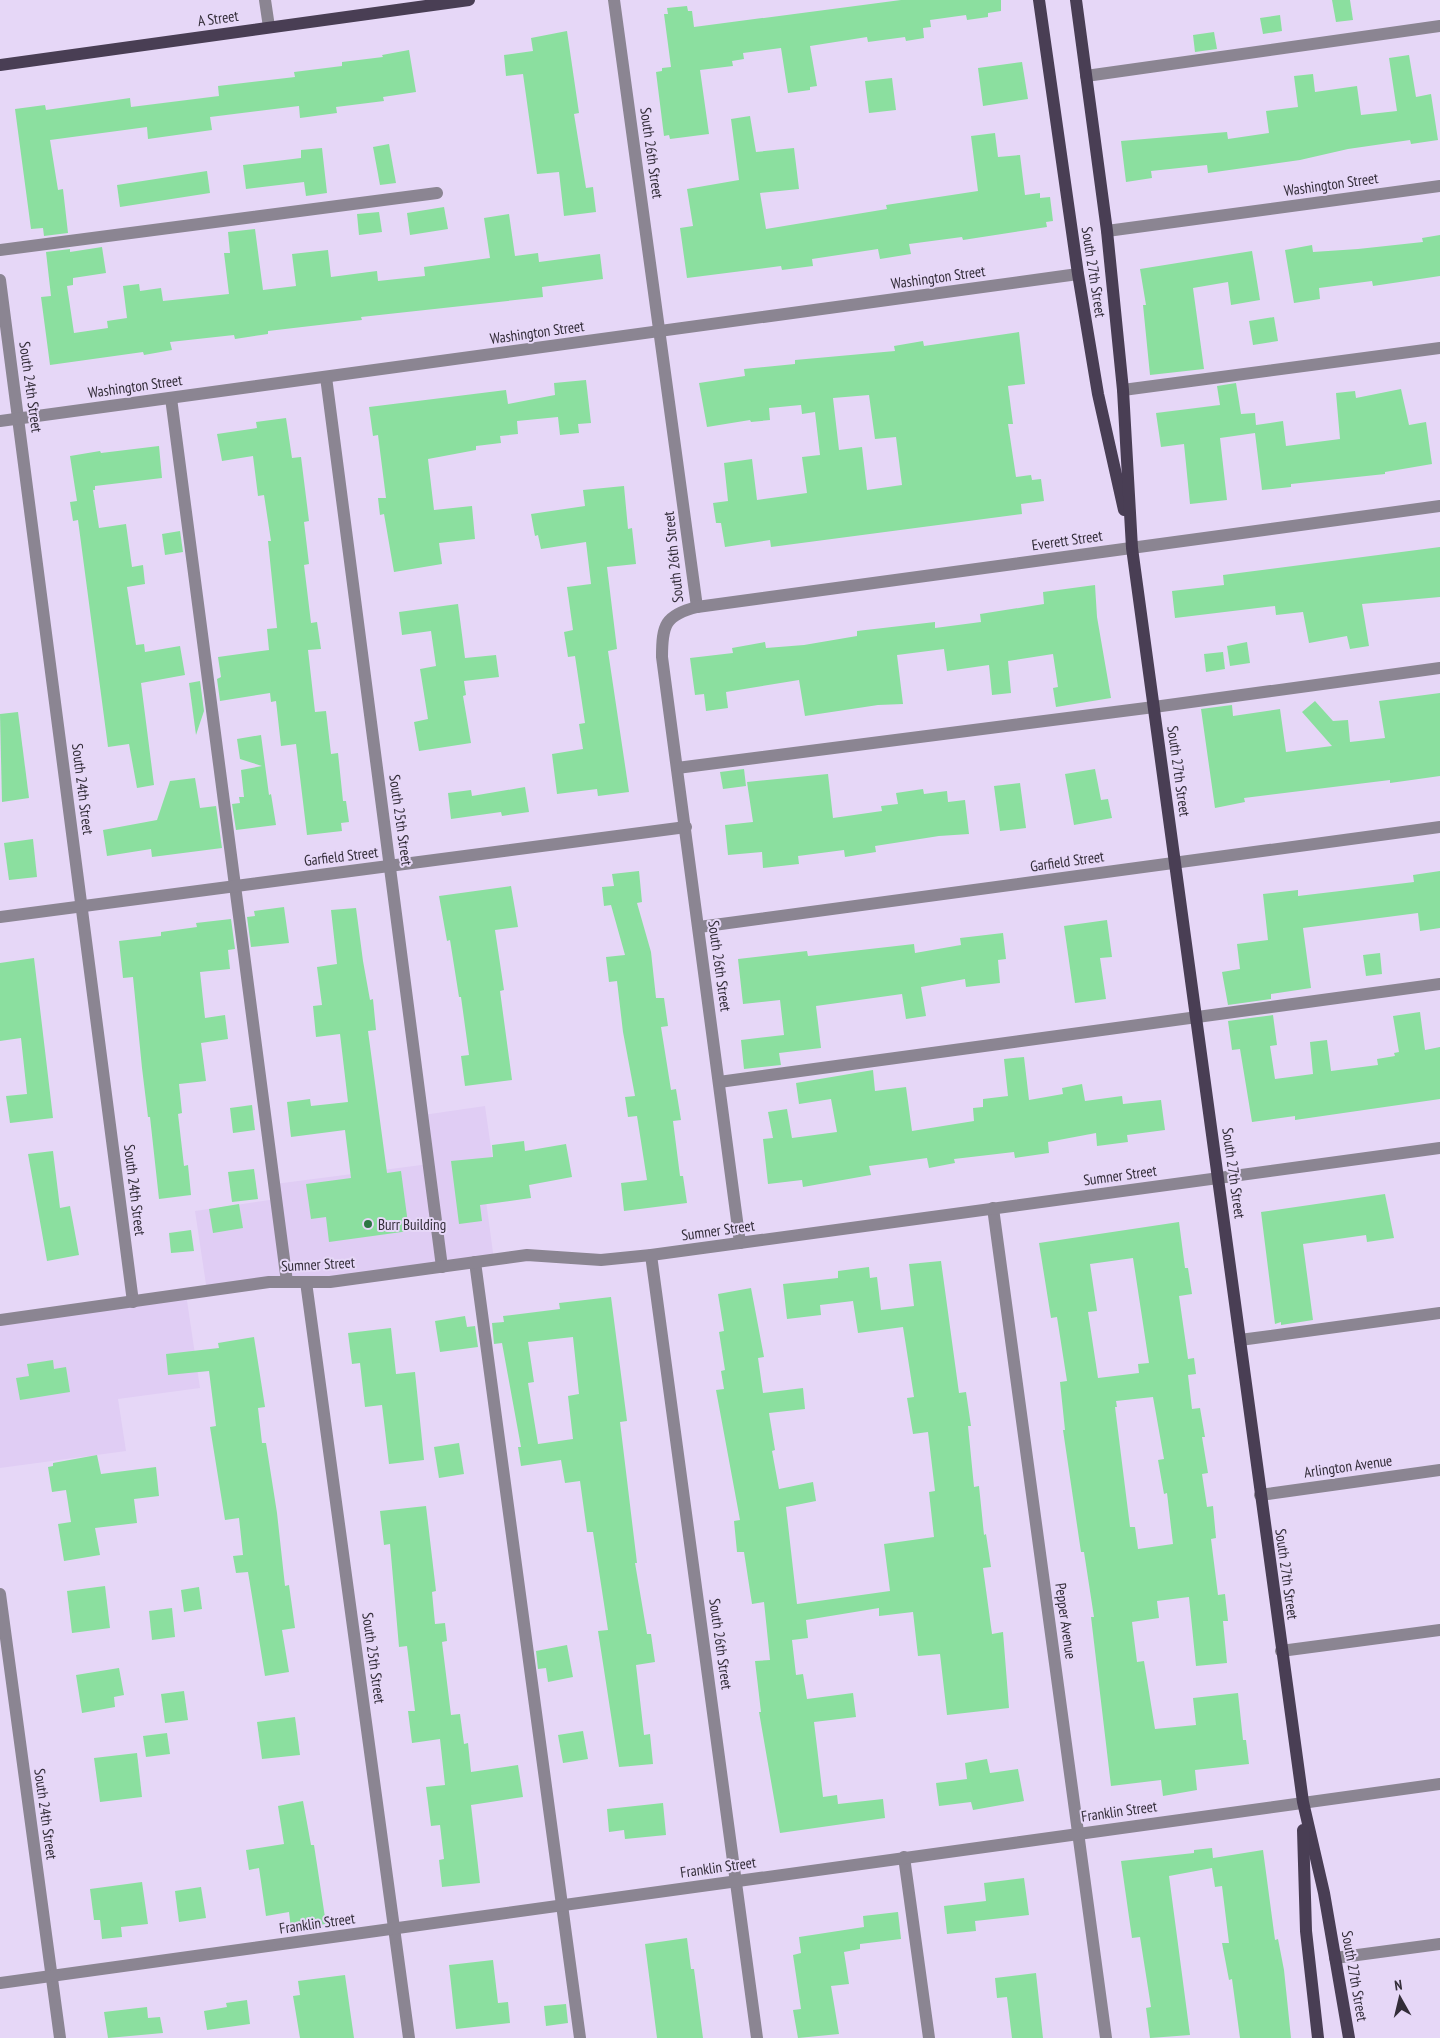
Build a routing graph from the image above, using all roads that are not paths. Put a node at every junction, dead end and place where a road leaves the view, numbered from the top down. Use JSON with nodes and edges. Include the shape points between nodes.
{"nodes":[{"id":1,"x":265,"y":0,"type":"edge"},
{"id":2,"x":469,"y":0,"type":"edge"},
{"id":3,"x":614,"y":0,"type":"edge"},
{"id":4,"x":1039,"y":0,"type":"edge"},
{"id":5,"x":1076,"y":0,"type":"edge"},
{"id":6,"x":1440,"y":26,"type":"edge"},
{"id":7,"x":269,"y":27,"type":"junction"},
{"id":8,"x":0,"y":65,"type":"edge"},
{"id":9,"x":1086,"y":76,"type":"junction"},
{"id":10,"x":1440,"y":186,"type":"edge"},
{"id":11,"x":437,"y":193,"type":"dead end"},
{"id":12,"x":1107,"y":231,"type":"junction"},
{"id":13,"x":0,"y":250,"type":"edge"},
{"id":14,"x":1078,"y":274,"type":"junction"},
{"id":15,"x":0,"y":280,"type":"edge"},
{"id":16,"x":660,"y":331,"type":"junction"},
{"id":17,"x":1440,"y":348,"type":"edge"},
{"id":18,"x":326,"y":377,"type":"junction"},
{"id":19,"x":1123,"y":390,"type":"junction"},
{"id":20,"x":172,"y":398,"type":"junction"},
{"id":21,"x":19,"y":418,"type":"junction"},
{"id":22,"x":0,"y":421,"type":"edge"},
{"id":23,"x":1440,"y":506,"type":"edge"},
{"id":24,"x":1132,"y":548,"type":"junction"},
{"id":25,"x":698,"y":606,"type":"junction"},
{"id":26,"x":1440,"y":668,"type":"edge"},
{"id":27,"x":1154,"y":707,"type":"junction"},
{"id":28,"x":678,"y":768,"type":"junction"},
{"id":29,"x":686,"y":827,"type":"junction"},
{"id":30,"x":1440,"y":827,"type":"edge"},
{"id":31,"x":1175,"y":862,"type":"junction"},
{"id":32,"x":390,"y":866,"type":"junction"},
{"id":33,"x":236,"y":886,"type":"junction"},
{"id":34,"x":82,"y":906,"type":"junction"},
{"id":35,"x":0,"y":917,"type":"edge"},
{"id":36,"x":699,"y":927,"type":"junction"},
{"id":37,"x":1440,"y":984,"type":"edge"},
{"id":38,"x":1196,"y":1017,"type":"junction"},
{"id":39,"x":719,"y":1082,"type":"junction"},
{"id":40,"x":1440,"y":1148,"type":"edge"},
{"id":41,"x":1218,"y":1177,"type":"junction"},
{"id":42,"x":993,"y":1208,"type":"junction"},
{"id":43,"x":740,"y":1243,"type":"junction"},
{"id":44,"x":651,"y":1255,"type":"junction"},
{"id":45,"x":475,"y":1262,"type":"junction"},
{"id":46,"x":442,"y":1267,"type":"junction"},
{"id":47,"x":287,"y":1282,"type":"junction"},
{"id":48,"x":306,"y":1282,"type":"junction"},
{"id":49,"x":133,"y":1302,"type":"junction"},
{"id":50,"x":1440,"y":1313,"type":"edge"},
{"id":51,"x":0,"y":1320,"type":"edge"},
{"id":52,"x":1240,"y":1340,"type":"junction"},
{"id":53,"x":1440,"y":1470,"type":"edge"},
{"id":54,"x":1260,"y":1494,"type":"junction"},
{"id":55,"x":0,"y":1594,"type":"edge"},
{"id":56,"x":1440,"y":1630,"type":"edge"},
{"id":57,"x":4,"y":1651,"type":"edge"},
{"id":58,"x":1281,"y":1651,"type":"junction"},
{"id":59,"x":1440,"y":1784,"type":"edge"},
{"id":60,"x":1302,"y":1802,"type":"junction"},
{"id":61,"x":1079,"y":1833,"type":"junction"},
{"id":62,"x":904,"y":1857,"type":"junction"},
{"id":63,"x":736,"y":1881,"type":"junction"},
{"id":64,"x":562,"y":1906,"type":"junction"},
{"id":65,"x":394,"y":1929,"type":"junction"},
{"id":66,"x":1440,"y":1944,"type":"edge"},
{"id":67,"x":1335,"y":1958,"type":"junction"},
{"id":68,"x":52,"y":1976,"type":"junction"},
{"id":69,"x":0,"y":1983,"type":"edge"},
{"id":70,"x":60,"y":2038,"type":"edge"},
{"id":71,"x":409,"y":2038,"type":"edge"},
{"id":72,"x":580,"y":2038,"type":"edge"},
{"id":73,"x":757,"y":2038,"type":"edge"},
{"id":74,"x":929,"y":2038,"type":"edge"},
{"id":75,"x":1106,"y":2038,"type":"edge"},
{"id":76,"x":1318,"y":2038,"type":"edge"},
{"id":77,"x":1349,"y":2038,"type":"edge"}],
"edges":[{"from":1,"to":7,"type":"street"},
{"from":2,"to":7,"type":"main road","name":"A Street"},
{"from":3,"to":16,"type":"street","name":"South 26th Street"},
{"from":4,"to":14,"type":"main road","name":"South 27th Street"},
{"from":5,"to":9,"type":"main road","name":"South 27th Street"},
{"from":6,"to":9,"type":"street"},
{"from":7,"to":8,"type":"main road","name":"A Street"},
{"from":9,"to":12,"type":"main road","name":"South 27th Street"},
{"from":10,"to":12,"type":"street","name":"Washington Street"},
{"from":11,"to":13,"type":"street"},
{"from":12,"to":19,"type":"main road","name":"South 27th Street"},
{"from":14,"to":16,"type":"street","name":"Washington Street"},
{"from":14,"to":24,"type":"main road","name":"South 27th Street","via":[[1098,394]]},
{"from":15,"to":21,"type":"street","name":"South 24th Street"},
{"from":16,"to":18,"type":"street","name":"Washington Street"},
{"from":16,"to":25,"type":"street","name":"South 26th Street"},
{"from":17,"to":19,"type":"street"},
{"from":18,"to":20,"type":"street","name":"Washington Street"},
{"from":18,"to":32,"type":"street","name":"South 25th Street"},
{"from":19,"to":24,"type":"main road","name":"South 27th Street"},
{"from":20,"to":21,"type":"street","name":"Washington Street"},
{"from":20,"to":33,"type":"street"},
{"from":21,"to":22,"type":"street","name":"Washington Street"},
{"from":21,"to":34,"type":"street","name":"South 24th Street"},
{"from":23,"to":24,"type":"street","name":"Everett Street"},
{"from":24,"to":25,"type":"street","name":"Everett Street"},
{"from":24,"to":27,"type":"main road","name":"South 27th Street"},
{"from":25,"to":28,"type":"street","name":"South 26th Street","via":[[678,612],[667,624],[662,638]]},
{"from":26,"to":27,"type":"street"},
{"from":27,"to":28,"type":"street"},
{"from":27,"to":31,"type":"main road","name":"South 27th Street"},
{"from":28,"to":29,"type":"street","name":"South 26th Street"},
{"from":29,"to":32,"type":"street","name":"Garfield Street"},
{"from":29,"to":36,"type":"street","name":"South 26th Street"},
{"from":30,"to":31,"type":"street","name":"Garfield Street"},
{"from":31,"to":36,"type":"street","name":"Garfield Street"},
{"from":31,"to":38,"type":"main road","name":"South 27th Street"},
{"from":32,"to":33,"type":"street","name":"Garfield Street"},
{"from":32,"to":46,"type":"street","name":"South 25th Street"},
{"from":33,"to":34,"type":"street","name":"Garfield Street"},
{"from":33,"to":47,"type":"street"},
{"from":34,"to":35,"type":"street","name":"Garfield Street"},
{"from":34,"to":49,"type":"street","name":"South 24th Street"},
{"from":36,"to":39,"type":"street","name":"South 26th Street"},
{"from":37,"to":38,"type":"street"},
{"from":38,"to":39,"type":"street"},
{"from":38,"to":41,"type":"main road","name":"South 27th Street"},
{"from":39,"to":43,"type":"street","name":"South 26th Street"},
{"from":40,"to":41,"type":"street","name":"Sumner Street"},
{"from":41,"to":42,"type":"street","name":"Sumner Street"},
{"from":41,"to":52,"type":"main road","name":"South 27th Street"},
{"from":42,"to":43,"type":"street","name":"Sumner Street"},
{"from":42,"to":61,"type":"street","name":"Pepper Avenue"},
{"from":43,"to":44,"type":"street","name":"Sumner Street"},
{"from":44,"to":45,"type":"street","name":"Sumner Street","via":[[600,1260],[526,1256]]},
{"from":44,"to":63,"type":"street","name":"South 26th Street"},
{"from":45,"to":46,"type":"street","name":"Sumner Street"},
{"from":45,"to":64,"type":"street"},
{"from":46,"to":48,"type":"street","name":"Sumner Street","via":[[330,1282]]},
{"from":47,"to":48,"type":"street","name":"Sumner Street"},
{"from":47,"to":49,"type":"street","name":"Sumner Street"},
{"from":48,"to":65,"type":"street","name":"South 25th Street"},
{"from":49,"to":51,"type":"street","name":"Sumner Street"},
{"from":50,"to":52,"type":"street"},
{"from":52,"to":54,"type":"main road","name":"South 27th Street"},
{"from":53,"to":54,"type":"street","name":"Arlington Avenue"},
{"from":54,"to":58,"type":"main road","name":"South 27th Street"},
{"from":55,"to":57,"type":"street","name":"South 24th Street"},
{"from":56,"to":58,"type":"street"},
{"from":57,"to":68,"type":"street","name":"South 24th Street"},
{"from":58,"to":60,"type":"main road","name":"South 27th Street"},
{"from":59,"to":60,"type":"street","name":"Franklin Street"},
{"from":60,"to":61,"type":"street","name":"Franklin Street"},
{"from":60,"to":67,"type":"main road","name":"South 27th Street","via":[[1324,1893]]},
{"from":60,"to":76,"type":"main road","name":"South 27th Street","via":[[1306,1931]]},
{"from":61,"to":62,"type":"street","name":"Franklin Street"},
{"from":61,"to":75,"type":"street","name":"Pepper Avenue"},
{"from":62,"to":63,"type":"street","name":"Franklin Street"},
{"from":62,"to":74,"type":"street"},
{"from":63,"to":64,"type":"street","name":"Franklin Street"},
{"from":63,"to":73,"type":"street","name":"South 26th Street"},
{"from":64,"to":65,"type":"street","name":"Franklin Street"},
{"from":64,"to":72,"type":"street"},
{"from":65,"to":68,"type":"street","name":"Franklin Street"},
{"from":65,"to":71,"type":"street","name":"South 25th Street"},
{"from":66,"to":67,"type":"street"},
{"from":67,"to":77,"type":"main road","name":"South 27th Street"},
{"from":68,"to":69,"type":"street","name":"Franklin Street"},
{"from":68,"to":70,"type":"street","name":"South 24th Street"}]}
